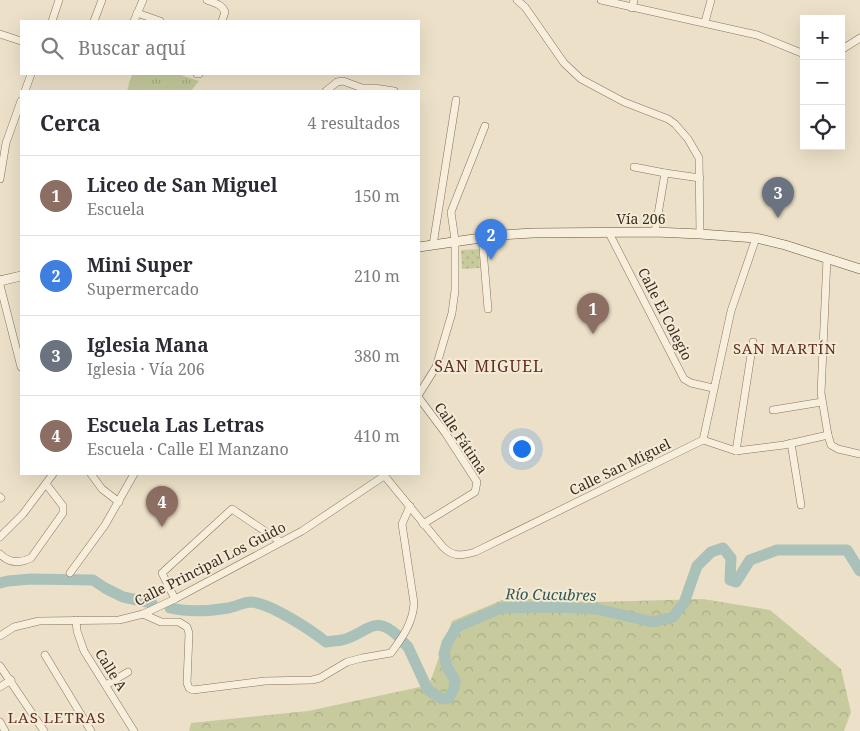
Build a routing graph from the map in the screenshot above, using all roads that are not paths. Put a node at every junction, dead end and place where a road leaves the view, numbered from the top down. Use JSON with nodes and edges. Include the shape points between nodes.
{"nodes":[{"id":1,"x":60,"y":0,"type":"edge"},
{"id":2,"x":102,"y":0,"type":"edge"},
{"id":3,"x":142,"y":0,"type":"edge"},
{"id":4,"x":207,"y":0,"type":"edge"},
{"id":5,"x":517,"y":0,"type":"edge"},
{"id":6,"x":601,"y":0,"type":"edge"},
{"id":7,"x":711,"y":0,"type":"edge"},
{"id":8,"x":610,"y":1,"type":"edge"},
{"id":9,"x":633,"y":4,"type":"edge"},
{"id":10,"x":138,"y":13,"type":"junction"},
{"id":11,"x":52,"y":20,"type":"edge"},
{"id":12,"x":94,"y":20,"type":"edge"},
{"id":13,"x":134,"y":20,"type":"edge"},
{"id":14,"x":157,"y":20,"type":"edge"},
{"id":15,"x":222,"y":20,"type":"edge"},
{"id":16,"x":706,"y":22,"type":"junction"},
{"id":17,"x":0,"y":34,"type":"edge"},
{"id":18,"x":860,"y":38,"type":"edge"},
{"id":19,"x":20,"y":41,"type":"edge"},
{"id":20,"x":845,"y":47,"type":"edge"},
{"id":21,"x":800,"y":52,"type":"edge"},
{"id":22,"x":31,"y":75,"type":"edge"},
{"id":23,"x":25,"y":90,"type":"edge"},
{"id":24,"x":327,"y":90,"type":"edge"},
{"id":25,"x":362,"y":90,"type":"edge"},
{"id":26,"x":387,"y":90,"type":"edge"},
{"id":27,"x":456,"y":100,"type":"dead end"},
{"id":28,"x":20,"y":104,"type":"edge"},
{"id":29,"x":485,"y":126,"type":"dead end"},
{"id":30,"x":3,"y":142,"type":"edge"},
{"id":31,"x":1,"y":161,"type":"edge"},
{"id":32,"x":634,"y":167,"type":"dead end"},
{"id":33,"x":665,"y":173,"type":"junction"},
{"id":34,"x":700,"y":178,"type":"junction"},
{"id":35,"x":0,"y":179,"type":"edge"},
{"id":36,"x":656,"y":232,"type":"junction"},
{"id":37,"x":609,"y":233,"type":"junction"},
{"id":38,"x":700,"y":234,"type":"junction"},
{"id":39,"x":482,"y":237,"type":"junction"},
{"id":40,"x":756,"y":238,"type":"junction"},
{"id":41,"x":455,"y":240,"type":"junction"},
{"id":42,"x":433,"y":245,"type":"junction"},
{"id":43,"x":420,"y":247,"type":"edge"},
{"id":44,"x":827,"y":258,"type":"junction"},
{"id":45,"x":860,"y":269,"type":"edge"},
{"id":46,"x":20,"y":276,"type":"edge"},
{"id":47,"x":0,"y":283,"type":"edge"},
{"id":48,"x":488,"y":309,"type":"dead end"},
{"id":49,"x":753,"y":342,"type":"dead end"},
{"id":50,"x":20,"y":363,"type":"edge"},
{"id":51,"x":713,"y":388,"type":"junction"},
{"id":52,"x":420,"y":392,"type":"edge"},
{"id":53,"x":420,"y":399,"type":"edge"},
{"id":54,"x":822,"y":402,"type":"junction"},
{"id":55,"x":773,"y":410,"type":"dead end"},
{"id":56,"x":828,"y":434,"type":"junction"},
{"id":57,"x":703,"y":440,"type":"junction"},
{"id":58,"x":791,"y":443,"type":"junction"},
{"id":59,"x":736,"y":451,"type":"junction"},
{"id":60,"x":860,"y":454,"type":"edge"},
{"id":61,"x":52,"y":475,"type":"edge"},
{"id":62,"x":92,"y":475,"type":"edge"},
{"id":63,"x":134,"y":475,"type":"edge"},
{"id":64,"x":383,"y":475,"type":"edge"},
{"id":65,"x":46,"y":484,"type":"junction"},
{"id":66,"x":120,"y":502,"type":"junction"},
{"id":67,"x":801,"y":505,"type":"dead end"},
{"id":68,"x":410,"y":506,"type":"junction"},
{"id":69,"x":423,"y":524,"type":"junction"},
{"id":70,"x":0,"y":537,"type":"edge"},
{"id":71,"x":281,"y":542,"type":"junction"},
{"id":72,"x":0,"y":554,"type":"edge"},
{"id":73,"x":70,"y":573,"type":"dead end"},
{"id":74,"x":175,"y":600,"type":"junction"},
{"id":75,"x":143,"y":614,"type":"junction"},
{"id":76,"x":76,"y":620,"type":"junction"},
{"id":77,"x":0,"y":636,"type":"edge"},
{"id":78,"x":45,"y":655,"type":"dead end"},
{"id":79,"x":0,"y":666,"type":"edge"},
{"id":80,"x":128,"y":672,"type":"dead end"},
{"id":81,"x":11,"y":680,"type":"junction"},
{"id":82,"x":106,"y":685,"type":"junction"},
{"id":83,"x":0,"y":687,"type":"edge"},
{"id":84,"x":0,"y":722,"type":"edge"},
{"id":85,"x":5,"y":731,"type":"edge"},
{"id":86,"x":44,"y":731,"type":"edge"},
{"id":87,"x":91,"y":731,"type":"edge"},
{"id":88,"x":134,"y":731,"type":"edge"}],
"edges":[{"from":1,"to":11,"type":"street"},
{"from":2,"to":12,"type":"street"},
{"from":3,"to":10,"type":"street"},
{"from":4,"to":15,"type":"street","via":[[224,8]]},
{"from":5,"to":34,"type":"street","via":[[526,7],[564,63],[581,79],[675,124],[699,158]]},
{"from":6,"to":8,"type":"street"},
{"from":7,"to":16,"type":"street"},
{"from":8,"to":9,"type":"street"},
{"from":9,"to":16,"type":"street"},
{"from":10,"to":13,"type":"street"},
{"from":10,"to":14,"type":"street"},
{"from":16,"to":21,"type":"street","via":[[757,35]]},
{"from":17,"to":19,"type":"street"},
{"from":18,"to":20,"type":"street"},
{"from":22,"to":23,"type":"street"},
{"from":24,"to":25,"type":"street","via":[[344,80]]},
{"from":25,"to":26,"type":"street"},
{"from":27,"to":42,"type":"street"},
{"from":28,"to":30,"type":"street"},
{"from":29,"to":41,"type":"street","via":[[450,212]]},
{"from":30,"to":31,"type":"street"},
{"from":31,"to":35,"type":"street"},
{"from":32,"to":33,"type":"street"},
{"from":33,"to":34,"type":"street"},
{"from":33,"to":36,"type":"street"},
{"from":34,"to":38,"type":"street"},
{"from":36,"to":37,"type":"main road","name":"Vía 206"},
{"from":36,"to":38,"type":"main road","name":"Vía 206"},
{"from":37,"to":39,"type":"main road","name":"Vía 206"},
{"from":37,"to":51,"type":"street","name":"Calle El Colegio","via":[[684,379]]},
{"from":38,"to":40,"type":"main road","name":"Vía 206"},
{"from":39,"to":41,"type":"main road","name":"Vía 206"},
{"from":39,"to":48,"type":"street"},
{"from":40,"to":44,"type":"main road","name":"Vía 206"},
{"from":40,"to":51,"type":"street","via":[[731,311]]},
{"from":41,"to":42,"type":"main road","name":"Vía 206"},
{"from":41,"to":52,"type":"street","via":[[452,313],[436,367]]},
{"from":42,"to":43,"type":"main road","name":"Vía 206"},
{"from":44,"to":45,"type":"main road","name":"Vía 206"},
{"from":44,"to":54,"type":"street"},
{"from":46,"to":47,"type":"main road"},
{"from":47,"to":50,"type":"street"},
{"from":49,"to":59,"type":"street"},
{"from":51,"to":57,"type":"street"},
{"from":53,"to":69,"type":"street","name":"Calle Fátima","via":[[478,485],[475,492]]},
{"from":54,"to":55,"type":"street"},
{"from":54,"to":56,"type":"street"},
{"from":56,"to":58,"type":"street"},
{"from":56,"to":60,"type":"street","via":[[831,445]]},
{"from":57,"to":59,"type":"street"},
{"from":57,"to":69,"type":"street","name":"Calle San Miguel","via":[[462,556],[448,552]]},
{"from":58,"to":59,"type":"street"},
{"from":58,"to":67,"type":"street"},
{"from":61,"to":65,"type":"street"},
{"from":62,"to":66,"type":"street","via":[[102,489]]},
{"from":63,"to":66,"type":"street"},
{"from":64,"to":68,"type":"street","name":"Calle San Miguel"},
{"from":64,"to":71,"type":"street","name":"Calle Principal Los Guido"},
{"from":65,"to":70,"type":"street"},
{"from":65,"to":72,"type":"street","via":[[62,506],[63,513],[31,558],[13,562]]},
{"from":66,"to":73,"type":"street"},
{"from":68,"to":69,"type":"street","name":"Calle San Miguel"},
{"from":68,"to":75,"type":"street","via":[[402,524],[414,614],[391,653],[347,662],[312,680],[265,681],[193,690],[186,683],[187,627],[179,622],[161,622]]},
{"from":71,"to":74,"type":"street","name":"Calle Principal Los Guido"},
{"from":71,"to":74,"type":"street","via":[[232,509],[162,573]]},
{"from":74,"to":75,"type":"street","name":"Calle Principal Los Guido"},
{"from":75,"to":76,"type":"street","name":"Calle Principal Los Guido","via":[[119,620]]},
{"from":76,"to":77,"type":"street","name":"Calle Principal Los Guido","via":[[26,623]]},
{"from":76,"to":82,"type":"street","name":"Calle A","via":[[76,632],[84,652]]},
{"from":78,"to":87,"type":"street"},
{"from":79,"to":81,"type":"street"},
{"from":80,"to":82,"type":"street"},
{"from":81,"to":83,"type":"street"},
{"from":81,"to":86,"type":"street"},
{"from":82,"to":88,"type":"street","name":"Calle A"},
{"from":84,"to":85,"type":"street"}]}
